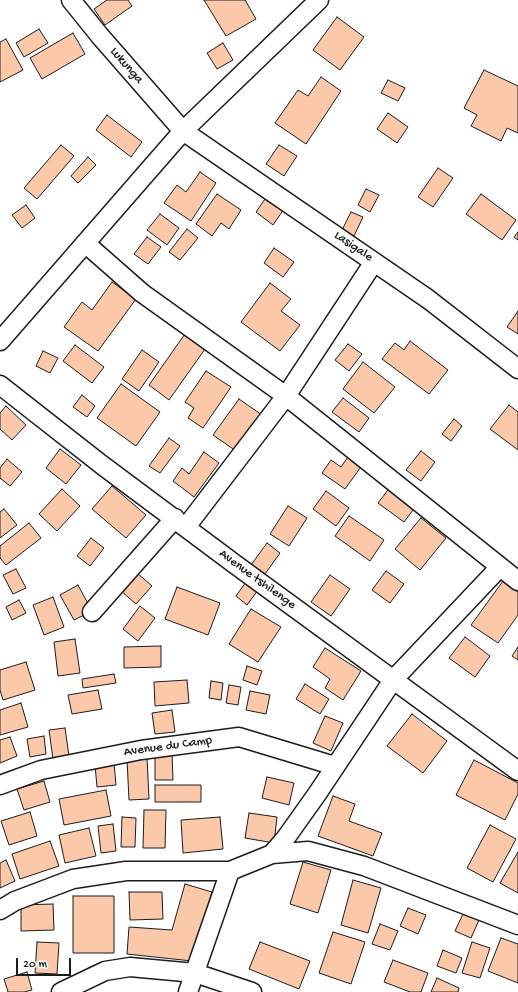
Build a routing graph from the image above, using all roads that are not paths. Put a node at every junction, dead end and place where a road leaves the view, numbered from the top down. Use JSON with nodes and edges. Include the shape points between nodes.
{"nodes":[{"id":1,"x":71,"y":0,"type":"edge"},
{"id":2,"x":319,"y":0,"type":"edge"},
{"id":3,"x":183,"y":131,"type":"junction"},
{"id":4,"x":85,"y":243,"type":"junction"},
{"id":5,"x":374,"y":262,"type":"junction"},
{"id":6,"x":0,"y":341,"type":"edge"},
{"id":7,"x":518,"y":370,"type":"edge"},
{"id":8,"x":0,"y":385,"type":"edge"},
{"id":9,"x":286,"y":396,"type":"junction"},
{"id":10,"x":180,"y":523,"type":"junction"},
{"id":11,"x":499,"y":568,"type":"junction"},
{"id":12,"x":518,"y":581,"type":"edge"},
{"id":13,"x":92,"y":612,"type":"dead end"},
{"id":14,"x":393,"y":680,"type":"junction"},
{"id":15,"x":335,"y":766,"type":"junction"},
{"id":16,"x":518,"y":771,"type":"edge"},
{"id":17,"x":0,"y":785,"type":"edge"},
{"id":18,"x":272,"y":854,"type":"junction"},
{"id":19,"x":230,"y":872,"type":"junction"},
{"id":20,"x":0,"y":910,"type":"edge"},
{"id":21,"x":518,"y":925,"type":"edge"},
{"id":22,"x":195,"y":972,"type":"junction"},
{"id":23,"x":61,"y":992,"type":"edge"},
{"id":24,"x":188,"y":992,"type":"edge"},
{"id":25,"x":252,"y":992,"type":"edge"}],
"edges":[{"from":1,"to":3,"type":"street","name":"Lukunga"},
{"from":2,"to":3,"type":"street"},
{"from":3,"to":4,"type":"street"},
{"from":3,"to":5,"type":"street","name":"Lasigale"},
{"from":4,"to":6,"type":"street"},
{"from":4,"to":9,"type":"street","via":[[142,293]]},
{"from":5,"to":7,"type":"street","name":"Lasigale","via":[[428,299]]},
{"from":5,"to":9,"type":"street"},
{"from":8,"to":10,"type":"street","name":"Avenue tshilenge"},
{"from":9,"to":10,"type":"street"},
{"from":9,"to":11,"type":"street","via":[[464,536]]},
{"from":10,"to":13,"type":"street"},
{"from":10,"to":14,"type":"street","name":"Avenue tshilenge"},
{"from":11,"to":12,"type":"street"},
{"from":11,"to":14,"type":"street"},
{"from":14,"to":15,"type":"street"},
{"from":14,"to":16,"type":"street","name":"Avenue tshilenge"},
{"from":15,"to":17,"type":"street","name":"Avenue du Camp","via":[[239,737],[141,750],[41,770]]},
{"from":15,"to":18,"type":"street"},
{"from":18,"to":19,"type":"street"},
{"from":18,"to":21,"type":"street","via":[[308,851],[364,866]]},
{"from":19,"to":20,"type":"street","via":[[126,871],[73,879],[15,901]]},
{"from":19,"to":22,"type":"street"},
{"from":22,"to":23,"type":"street","via":[[130,967],[104,971]]},
{"from":22,"to":24,"type":"street"},
{"from":22,"to":25,"type":"street"}]}
